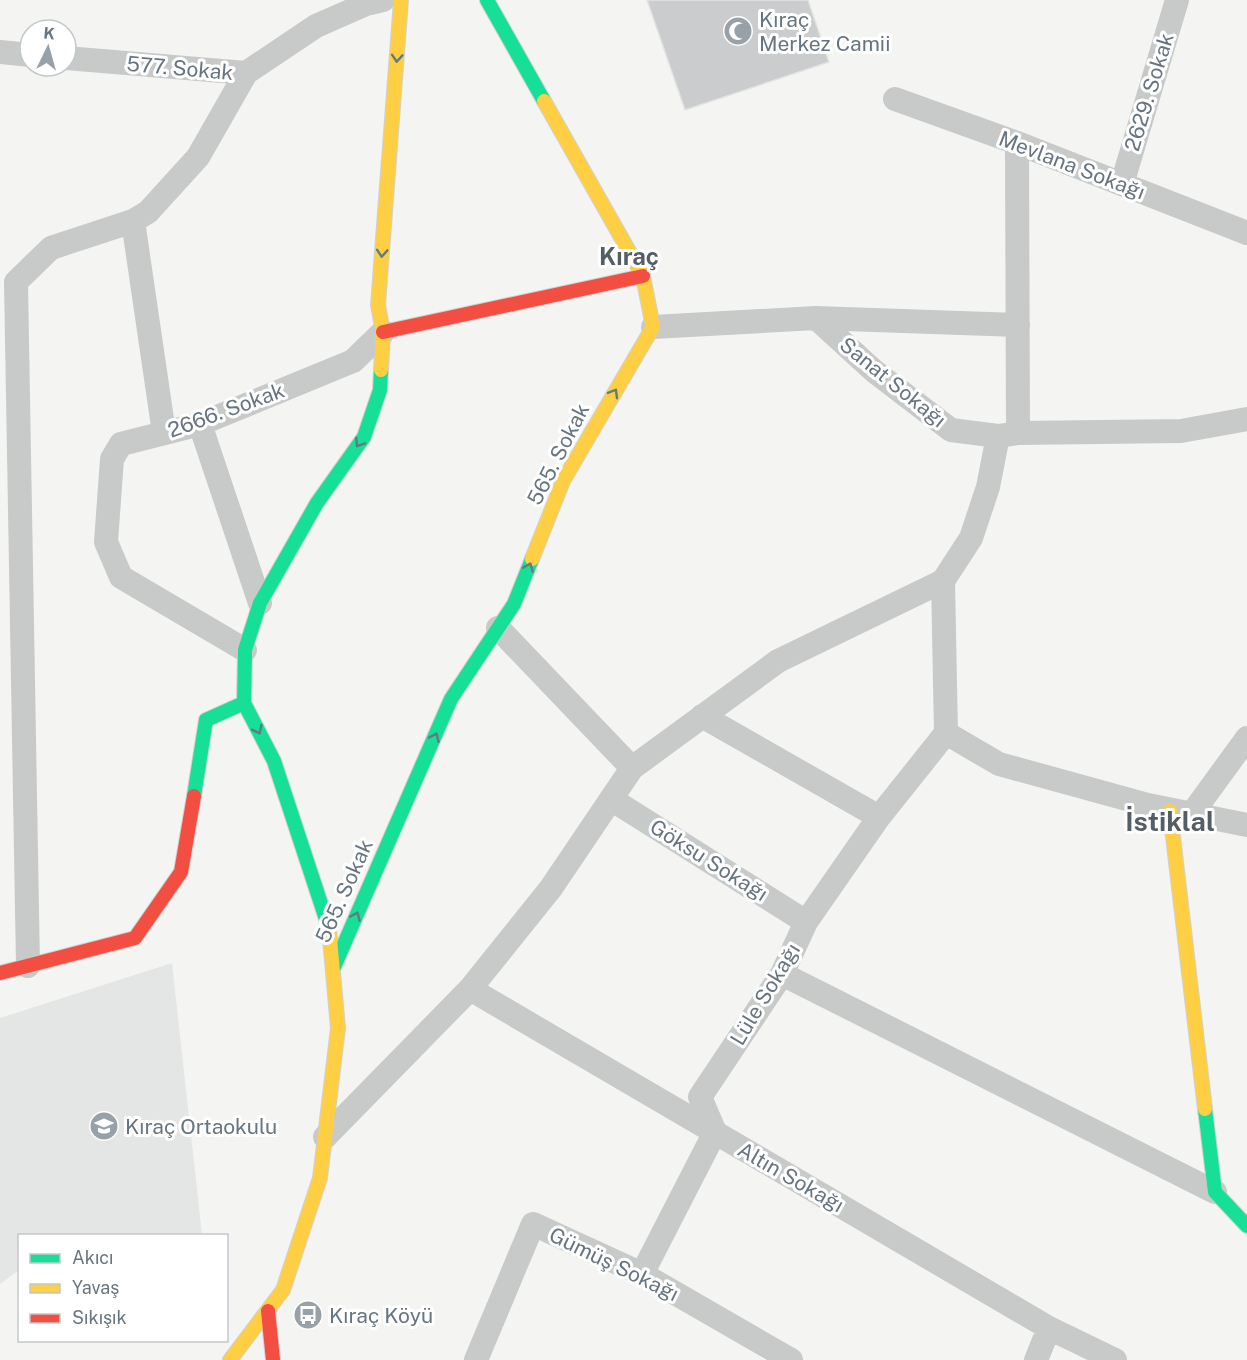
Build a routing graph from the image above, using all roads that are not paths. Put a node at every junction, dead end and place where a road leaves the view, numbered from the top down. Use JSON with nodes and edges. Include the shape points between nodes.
{"nodes":[{"id":1,"x":383,"y":0,"type":"edge"},
{"id":2,"x":401,"y":0,"type":"edge"},
{"id":3,"x":487,"y":0,"type":"edge"},
{"id":4,"x":1177,"y":0,"type":"edge"},
{"id":5,"x":0,"y":52,"type":"edge"},
{"id":6,"x":18,"y":54,"type":"edge"},
{"id":7,"x":78,"y":59,"type":"edge"},
{"id":8,"x":246,"y":74,"type":"junction"},
{"id":9,"x":895,"y":99,"type":"dead end"},
{"id":10,"x":1017,"y":143,"type":"junction"},
{"id":11,"x":1122,"y":184,"type":"junction"},
{"id":12,"x":133,"y":221,"type":"junction"},
{"id":13,"x":1247,"y":233,"type":"edge"},
{"id":14,"x":643,"y":276,"type":"junction"},
{"id":15,"x":816,"y":318,"type":"junction"},
{"id":16,"x":1017,"y":325,"type":"junction"},
{"id":17,"x":653,"y":327,"type":"junction"},
{"id":18,"x":383,"y":332,"type":"junction"},
{"id":19,"x":1247,"y":419,"type":"edge"},
{"id":20,"x":200,"y":424,"type":"junction"},
{"id":21,"x":164,"y":433,"type":"junction"},
{"id":22,"x":1008,"y":434,"type":"junction"},
{"id":23,"x":943,"y":581,"type":"junction"},
{"id":24,"x":260,"y":603,"type":"junction"},
{"id":25,"x":498,"y":628,"type":"junction"},
{"id":26,"x":245,"y":650,"type":"junction"},
{"id":27,"x":244,"y":703,"type":"junction"},
{"id":28,"x":702,"y":716,"type":"junction"},
{"id":29,"x":946,"y":733,"type":"junction"},
{"id":30,"x":1247,"y":738,"type":"edge"},
{"id":31,"x":632,"y":768,"type":"junction"},
{"id":32,"x":611,"y":799,"type":"junction"},
{"id":33,"x":1180,"y":813,"type":"junction"},
{"id":34,"x":879,"y":817,"type":"junction"},
{"id":35,"x":1247,"y":825,"type":"edge"},
{"id":36,"x":806,"y":922,"type":"junction"},
{"id":37,"x":28,"y":966,"type":"junction"},
{"id":38,"x":333,"y":969,"type":"junction"},
{"id":39,"x":0,"y":973,"type":"edge"},
{"id":40,"x":782,"y":975,"type":"junction"},
{"id":41,"x":470,"y":989,"type":"junction"},
{"id":42,"x":715,"y":1132,"type":"junction"},
{"id":43,"x":325,"y":1137,"type":"junction"},
{"id":44,"x":1215,"y":1192,"type":"junction"},
{"id":45,"x":1247,"y":1226,"type":"edge"},
{"id":46,"x":642,"y":1274,"type":"junction"},
{"id":47,"x":268,"y":1311,"type":"junction"},
{"id":48,"x":1049,"y":1328,"type":"junction"},
{"id":49,"x":230,"y":1360,"type":"edge"},
{"id":50,"x":273,"y":1360,"type":"edge"},
{"id":51,"x":476,"y":1360,"type":"edge"},
{"id":52,"x":791,"y":1360,"type":"edge"},
{"id":53,"x":1036,"y":1360,"type":"edge"},
{"id":54,"x":1115,"y":1360,"type":"edge"}],
"edges":[{"from":1,"to":8,"type":"street","name":"577. Sokak","via":[[316,26]]},
{"from":2,"to":18,"type":"street","one_way":true,"via":[[378,305]]},
{"from":3,"to":14,"type":"street"},
{"from":4,"to":11,"type":"street","name":"2629. Sokak"},
{"from":5,"to":6,"type":"street"},
{"from":7,"to":8,"type":"street","name":"577. Sokak"},
{"from":8,"to":12,"type":"street","via":[[198,157],[148,212]]},
{"from":9,"to":10,"type":"street","name":"Mevlana Sokağı"},
{"from":10,"to":11,"type":"street","name":"Mevlana Sokağı"},
{"from":10,"to":16,"type":"street"},
{"from":11,"to":13,"type":"street","name":"Mevlana Sokağı"},
{"from":12,"to":21,"type":"street"},
{"from":12,"to":37,"type":"street","via":[[51,248],[16,282]]},
{"from":14,"to":17,"type":"street"},
{"from":14,"to":18,"type":"street"},
{"from":15,"to":16,"type":"street"},
{"from":15,"to":17,"type":"street"},
{"from":15,"to":22,"type":"street","name":"Sanat Sokağı","via":[[874,372],[951,430]]},
{"from":16,"to":22,"type":"street"},
{"from":25,"to":17,"type":"street","name":"565. Sokak","one_way":true,"via":[[514,604],[563,481]]},
{"from":18,"to":20,"type":"street","name":"2666. Sokak","via":[[353,361]]},
{"from":18,"to":24,"type":"street","one_way":true,"via":[[380,390],[364,437],[317,503]]},
{"from":19,"to":22,"type":"street","name":"Sanat Sokağı","via":[[1181,431]]},
{"from":20,"to":21,"type":"street","name":"2666. Sokak"},
{"from":20,"to":24,"type":"street"},
{"from":21,"to":26,"type":"street","name":"2666. Sokak","via":[[121,444],[112,459],[106,542],[121,577]]},
{"from":22,"to":23,"type":"street","via":[[971,538]]},
{"from":23,"to":28,"type":"street","via":[[778,662]]},
{"from":23,"to":29,"type":"street"},
{"from":24,"to":26,"type":"street"},
{"from":25,"to":31,"type":"street"},
{"from":38,"to":25,"type":"street","name":"565. Sokak","one_way":true,"via":[[451,699]]},
{"from":26,"to":27,"type":"street"},
{"from":27,"to":37,"type":"street","via":[[206,720],[181,872],[135,938]]},
{"from":27,"to":38,"type":"street","one_way":true,"via":[[274,761],[325,915]]},
{"from":28,"to":31,"type":"street"},
{"from":28,"to":34,"type":"street"},
{"from":29,"to":33,"type":"street","via":[[999,764]]},
{"from":29,"to":34,"type":"street","name":"Lüle Sokağı"},
{"from":30,"to":33,"type":"street"},
{"from":31,"to":32,"type":"street"},
{"from":32,"to":36,"type":"street","name":"Göksu Sokağı"},
{"from":32,"to":41,"type":"street","via":[[551,888]]},
{"from":33,"to":35,"type":"street"},
{"from":33,"to":44,"type":"street"},
{"from":34,"to":36,"type":"street","name":"Lüle Sokağı"},
{"from":36,"to":40,"type":"street","name":"Lüle Sokağı"},
{"from":37,"to":39,"type":"street"},
{"from":38,"to":43,"type":"street","via":[[338,1029]]},
{"from":40,"to":42,"type":"street","name":"Lüle Sokağı","via":[[700,1097]]},
{"from":40,"to":44,"type":"street"},
{"from":41,"to":42,"type":"street","name":"Altın Sokağı"},
{"from":41,"to":43,"type":"street"},
{"from":42,"to":46,"type":"street"},
{"from":42,"to":48,"type":"street","name":"Altın Sokağı"},
{"from":43,"to":47,"type":"street","via":[[320,1178],[283,1290]]},
{"from":44,"to":45,"type":"street"},
{"from":46,"to":51,"type":"street","name":"Gümüş Sokağı","via":[[533,1224]]},
{"from":46,"to":52,"type":"street","name":"Gümüş Sokağı"},
{"from":47,"to":49,"type":"street"},
{"from":47,"to":50,"type":"street"},
{"from":48,"to":53,"type":"street"},
{"from":48,"to":54,"type":"street","name":"Altın Sokağı"}]}
